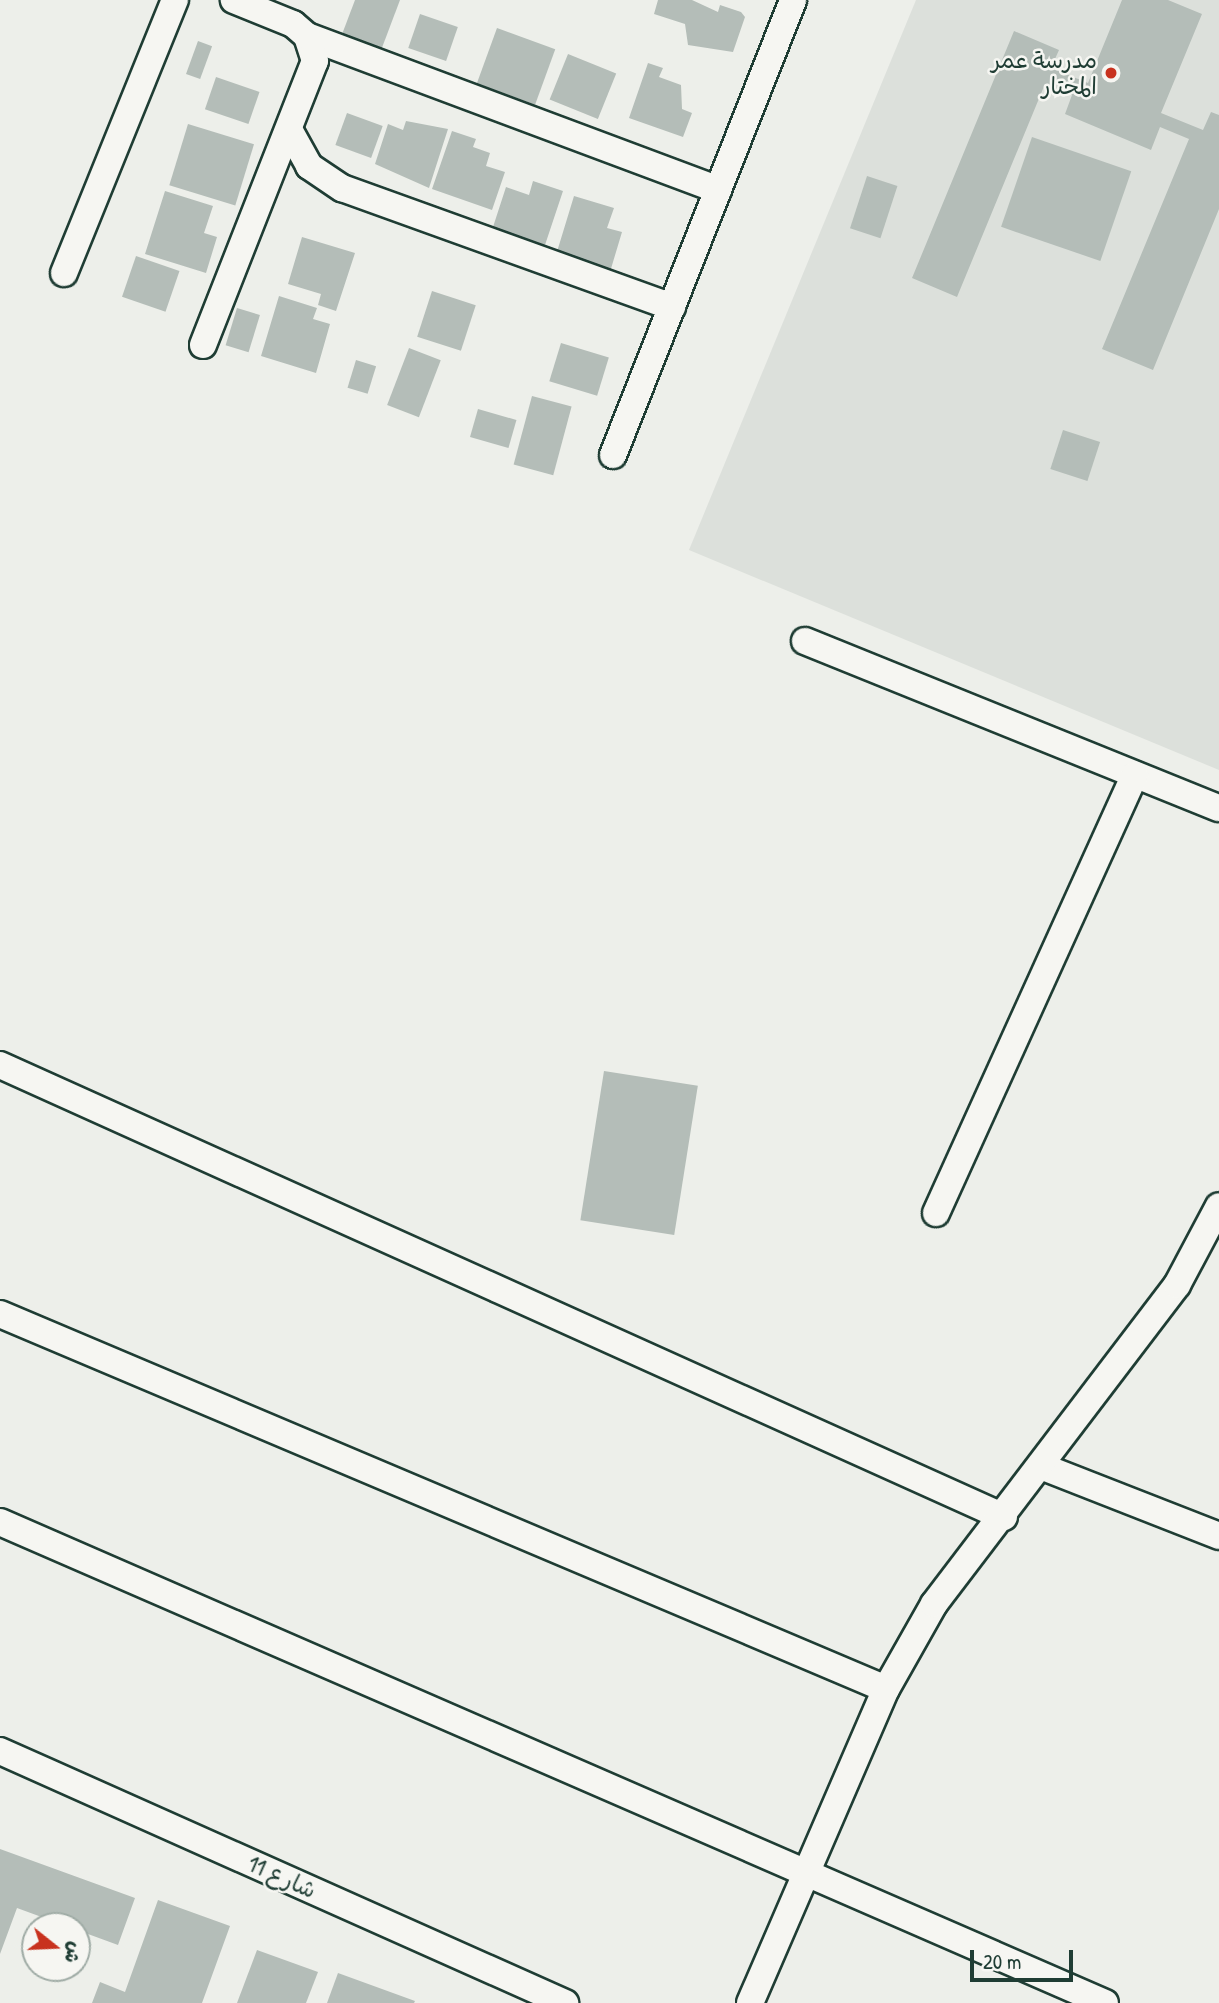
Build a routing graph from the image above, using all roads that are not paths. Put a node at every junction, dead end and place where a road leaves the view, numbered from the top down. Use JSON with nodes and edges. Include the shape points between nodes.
{"nodes":[{"id":1,"x":175,"y":0,"type":"edge"},
{"id":2,"x":234,"y":0,"type":"edge"},
{"id":3,"x":793,"y":0,"type":"edge"},
{"id":4,"x":307,"y":36,"type":"junction"},
{"id":5,"x":291,"y":133,"type":"junction"},
{"id":6,"x":718,"y":190,"type":"junction"},
{"id":7,"x":64,"y":273,"type":"dead end"},
{"id":8,"x":671,"y":307,"type":"junction"},
{"id":9,"x":203,"y":345,"type":"dead end"},
{"id":10,"x":613,"y":455,"type":"dead end"},
{"id":11,"x":805,"y":641,"type":"dead end"},
{"id":12,"x":1135,"y":775,"type":"junction"},
{"id":13,"x":1219,"y":808,"type":"edge"},
{"id":14,"x":0,"y":1065,"type":"edge"},
{"id":15,"x":1219,"y":1206,"type":"edge"},
{"id":16,"x":936,"y":1213,"type":"dead end"},
{"id":17,"x":0,"y":1314,"type":"edge"},
{"id":18,"x":1043,"y":1467,"type":"junction"},
{"id":19,"x":1004,"y":1517,"type":"junction"},
{"id":20,"x":0,"y":1522,"type":"edge"},
{"id":21,"x":1219,"y":1536,"type":"edge"},
{"id":22,"x":886,"y":1689,"type":"junction"},
{"id":23,"x":0,"y":1751,"type":"edge"},
{"id":24,"x":807,"y":1871,"type":"junction"},
{"id":25,"x":565,"y":2003,"type":"edge"},
{"id":26,"x":750,"y":2003,"type":"edge"},
{"id":27,"x":1105,"y":2003,"type":"edge"}],
"edges":[{"from":1,"to":7,"type":"street"},
{"from":2,"to":4,"type":"street"},
{"from":3,"to":6,"type":"street"},
{"from":4,"to":5,"type":"street","via":[[315,61]]},
{"from":4,"to":6,"type":"street"},
{"from":5,"to":8,"type":"street","via":[[309,166],[342,188]]},
{"from":5,"to":9,"type":"street"},
{"from":6,"to":8,"type":"street"},
{"from":8,"to":10,"type":"street"},
{"from":11,"to":12,"type":"street"},
{"from":12,"to":13,"type":"street"},
{"from":12,"to":16,"type":"street"},
{"from":14,"to":19,"type":"street"},
{"from":15,"to":18,"type":"street","via":[[1177,1285]]},
{"from":17,"to":22,"type":"street"},
{"from":18,"to":19,"type":"street"},
{"from":18,"to":21,"type":"street"},
{"from":19,"to":22,"type":"street","via":[[934,1604]]},
{"from":20,"to":24,"type":"street"},
{"from":22,"to":24,"type":"street"},
{"from":23,"to":25,"type":"street","name":"شارع 11"},
{"from":24,"to":26,"type":"street"},
{"from":24,"to":27,"type":"street"}]}
